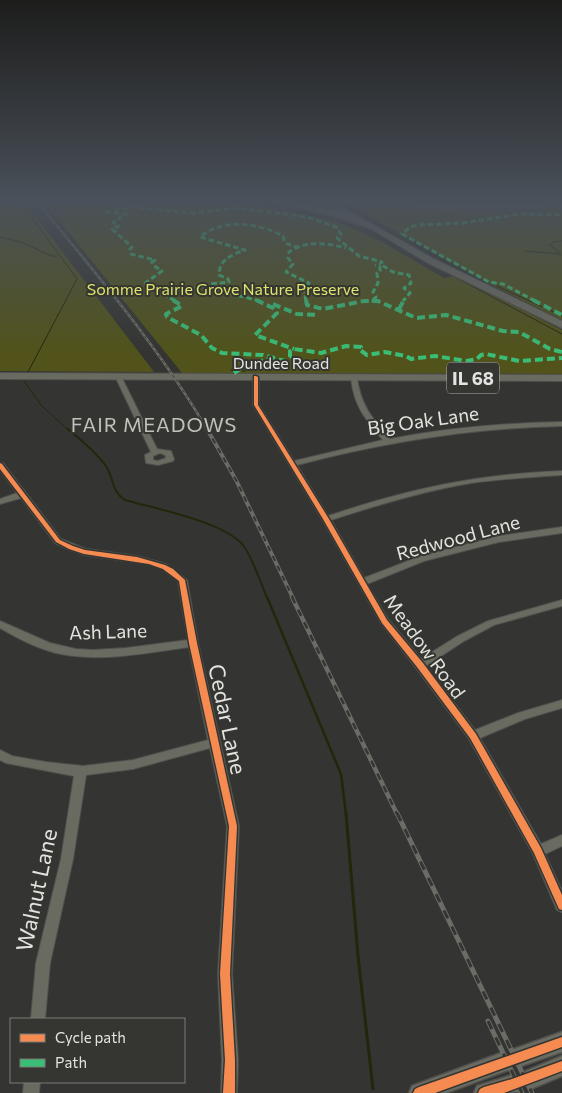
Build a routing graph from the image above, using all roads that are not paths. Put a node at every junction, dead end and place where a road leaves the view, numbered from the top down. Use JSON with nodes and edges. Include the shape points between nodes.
{"nodes":[{"id":1,"x":414,"y":251,"type":"edge"},
{"id":2,"x":421,"y":251,"type":"edge"},
{"id":3,"x":436,"y":262,"type":"junction"},
{"id":4,"x":562,"y":325,"type":"edge"},
{"id":5,"x":0,"y":376,"type":"edge"},
{"id":6,"x":118,"y":376,"type":"junction"},
{"id":7,"x":256,"y":377,"type":"junction"},
{"id":8,"x":354,"y":378,"type":"junction"},
{"id":9,"x":562,"y":378,"type":"edge"},
{"id":10,"x":562,"y":424,"type":"edge"},
{"id":11,"x":387,"y":440,"type":"junction"},
{"id":12,"x":155,"y":452,"type":"dead end"},
{"id":13,"x":292,"y":464,"type":"junction"},
{"id":14,"x":0,"y":465,"type":"edge"},
{"id":15,"x":562,"y":472,"type":"edge"},
{"id":16,"x":23,"y":494,"type":"junction"},
{"id":17,"x":0,"y":502,"type":"edge"},
{"id":18,"x":326,"y":518,"type":"junction"},
{"id":19,"x":562,"y":530,"type":"edge"},
{"id":20,"x":363,"y":582,"type":"junction"},
{"id":21,"x":562,"y":603,"type":"edge"},
{"id":22,"x":0,"y":624,"type":"edge"},
{"id":23,"x":193,"y":643,"type":"junction"},
{"id":24,"x":420,"y":665,"type":"junction"},
{"id":25,"x":562,"y":704,"type":"edge"},
{"id":26,"x":473,"y":736,"type":"junction"},
{"id":27,"x":215,"y":742,"type":"junction"},
{"id":28,"x":0,"y":755,"type":"edge"},
{"id":29,"x":81,"y":771,"type":"junction"},
{"id":30,"x":562,"y":840,"type":"edge"},
{"id":31,"x":538,"y":851,"type":"junction"},
{"id":32,"x":562,"y":906,"type":"edge"},
{"id":33,"x":38,"y":1018,"type":"edge"},
{"id":34,"x":562,"y":1042,"type":"edge"},
{"id":35,"x":521,"y":1056,"type":"dead end"},
{"id":36,"x":501,"y":1063,"type":"dead end"},
{"id":37,"x":562,"y":1066,"type":"edge"},
{"id":38,"x":533,"y":1078,"type":"dead end"},
{"id":39,"x":512,"y":1085,"type":"dead end"},
{"id":40,"x":229,"y":1093,"type":"edge"},
{"id":41,"x":419,"y":1093,"type":"edge"},
{"id":42,"x":484,"y":1093,"type":"edge"}],
"edges":[{"from":1,"to":3,"type":"main road"},
{"from":2,"to":3,"type":"main road"},
{"from":3,"to":4,"type":"main road"},
{"from":5,"to":6,"type":"main road","name":"Dundee Road","number":"IL 68"},
{"from":6,"to":7,"type":"main road","name":"Dundee Road","number":"IL 68"},
{"from":6,"to":12,"type":"street"},
{"from":7,"to":8,"type":"main road","name":"Dundee Road","number":"IL 68"},
{"from":7,"to":13,"type":"street","name":"Meadow Road","via":[[256,405]]},
{"from":8,"to":9,"type":"main road","name":"Dundee Road","number":"IL 68"},
{"from":8,"to":11,"type":"street","via":[[360,408]]},
{"from":10,"to":11,"type":"street","name":"Big Oak Lane","via":[[475,428]]},
{"from":11,"to":13,"type":"street","name":"Big Oak Lane"},
{"from":13,"to":18,"type":"street","name":"Meadow Road"},
{"from":14,"to":16,"type":"street","name":"Cedar Lane"},
{"from":15,"to":18,"type":"street","via":[[530,473],[430,487],[384,498]]},
{"from":16,"to":17,"type":"street"},
{"from":16,"to":23,"type":"street","name":"Cedar Lane","via":[[58,541],[69,548],[87,554],[164,566],[182,580]]},
{"from":18,"to":20,"type":"street","name":"Meadow Road"},
{"from":19,"to":20,"type":"street","name":"Redwood Lane","via":[[499,539],[421,559]]},
{"from":20,"to":24,"type":"street","name":"Meadow Road","via":[[384,621]]},
{"from":21,"to":24,"type":"street","via":[[491,622]]},
{"from":22,"to":23,"type":"street","name":"Ash Lane","via":[[66,651],[120,652]]},
{"from":23,"to":27,"type":"street","name":"Cedar Lane"},
{"from":24,"to":26,"type":"street","name":"Meadow Road"},
{"from":25,"to":26,"type":"street"},
{"from":26,"to":31,"type":"street","name":"Meadow Road"},
{"from":27,"to":29,"type":"street","via":[[129,765]]},
{"from":27,"to":40,"type":"street","name":"Cedar Lane","via":[[233,826],[225,974]]},
{"from":28,"to":29,"type":"street","via":[[10,760]]},
{"from":29,"to":33,"type":"street","name":"Walnut Lane","via":[[67,859],[43,963]]},
{"from":30,"to":31,"type":"street"},
{"from":31,"to":32,"type":"street","name":"Meadow Road"},
{"from":34,"to":35,"type":"street"},
{"from":36,"to":41,"type":"street"},
{"from":37,"to":38,"type":"street"},
{"from":39,"to":42,"type":"street"}]}
